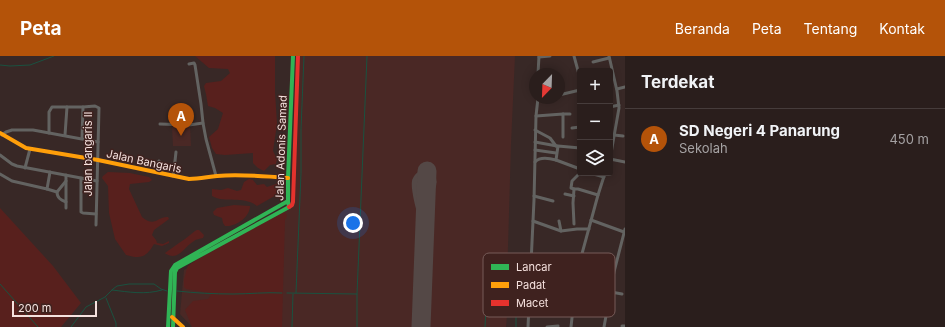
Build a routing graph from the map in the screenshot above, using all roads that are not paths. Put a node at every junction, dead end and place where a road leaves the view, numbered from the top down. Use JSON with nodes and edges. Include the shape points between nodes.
{"nodes":[{"id":1,"x":293,"y":56,"type":"edge"},
{"id":2,"x":298,"y":56,"type":"edge"},
{"id":3,"x":550,"y":56,"type":"edge"},
{"id":4,"x":574,"y":56,"type":"edge"},
{"id":5,"x":539,"y":57,"type":"edge"},
{"id":6,"x":609,"y":57,"type":"edge"},
{"id":7,"x":592,"y":62,"type":"dead end"},
{"id":8,"x":189,"y":64,"type":"dead end"},
{"id":9,"x":538,"y":68,"type":"edge"},
{"id":10,"x":577,"y":68,"type":"edge"},
{"id":11,"x":625,"y":87,"type":"edge"},
{"id":12,"x":617,"y":88,"type":"junction"},
{"id":13,"x":577,"y":91,"type":"edge"},
{"id":14,"x":565,"y":93,"type":"edge"},
{"id":15,"x":537,"y":104,"type":"edge"},
{"id":16,"x":619,"y":105,"type":"junction"},
{"id":17,"x":613,"y":106,"type":"edge"},
{"id":18,"x":67,"y":107,"type":"junction"},
{"id":19,"x":83,"y":107,"type":"junction"},
{"id":20,"x":563,"y":114,"type":"junction"},
{"id":21,"x":570,"y":114,"type":"dead end"},
{"id":22,"x":536,"y":116,"type":"junction"},
{"id":23,"x":291,"y":119,"type":"junction"},
{"id":24,"x":296,"y":119,"type":"junction"},
{"id":25,"x":203,"y":123,"type":"junction"},
{"id":26,"x":160,"y":124,"type":"dead end"},
{"id":27,"x":577,"y":127,"type":"edge"},
{"id":28,"x":572,"y":128,"type":"dead end"},
{"id":29,"x":535,"y":130,"type":"junction"},
{"id":30,"x":49,"y":133,"type":"junction"},
{"id":31,"x":1,"y":134,"type":"edge"},
{"id":32,"x":615,"y":134,"type":"junction"},
{"id":33,"x":65,"y":135,"type":"junction"},
{"id":34,"x":623,"y":136,"type":"dead end"},
{"id":35,"x":563,"y":137,"type":"dead end"},
{"id":36,"x":82,"y":138,"type":"junction"},
{"id":37,"x":98,"y":142,"type":"junction"},
{"id":38,"x":536,"y":142,"type":"junction"},
{"id":39,"x":613,"y":142,"type":"edge"},
{"id":40,"x":557,"y":146,"type":"junction"},
{"id":41,"x":577,"y":148,"type":"edge"},
{"id":42,"x":30,"y":149,"type":"junction"},
{"id":43,"x":535,"y":150,"type":"junction"},
{"id":44,"x":176,"y":152,"type":"dead end"},
{"id":45,"x":556,"y":154,"type":"junction"},
{"id":46,"x":0,"y":155,"type":"edge"},
{"id":47,"x":98,"y":160,"type":"junction"},
{"id":48,"x":159,"y":160,"type":"dead end"},
{"id":49,"x":556,"y":160,"type":"junction"},
{"id":50,"x":613,"y":160,"type":"edge"},
{"id":51,"x":535,"y":162,"type":"junction"},
{"id":52,"x":625,"y":162,"type":"edge"},
{"id":53,"x":25,"y":168,"type":"junction"},
{"id":54,"x":577,"y":168,"type":"edge"},
{"id":55,"x":50,"y":172,"type":"junction"},
{"id":56,"x":156,"y":172,"type":"junction"},
{"id":57,"x":0,"y":174,"type":"edge"},
{"id":58,"x":66,"y":175,"type":"junction"},
{"id":59,"x":173,"y":176,"type":"junction"},
{"id":60,"x":216,"y":176,"type":"junction"},
{"id":61,"x":577,"y":176,"type":"edge"},
{"id":62,"x":600,"y":176,"type":"edge"},
{"id":63,"x":604,"y":177,"type":"joint"},
{"id":64,"x":81,"y":178,"type":"junction"},
{"id":65,"x":288,"y":178,"type":"junction"},
{"id":66,"x":66,"y":181,"type":"junction"},
{"id":67,"x":97,"y":181,"type":"junction"},
{"id":68,"x":47,"y":189,"type":"junction"},
{"id":69,"x":574,"y":189,"type":"junction"},
{"id":70,"x":57,"y":192,"type":"junction"},
{"id":71,"x":565,"y":194,"type":"dead end"},
{"id":72,"x":598,"y":195,"type":"junction"},
{"id":73,"x":534,"y":196,"type":"junction"},
{"id":74,"x":574,"y":196,"type":"junction"},
{"id":75,"x":288,"y":201,"type":"junction"},
{"id":76,"x":553,"y":201,"type":"dead end"},
{"id":77,"x":66,"y":202,"type":"junction"},
{"id":78,"x":288,"y":207,"type":"junction"},
{"id":79,"x":66,"y":208,"type":"dead end"},
{"id":80,"x":96,"y":214,"type":"junction"},
{"id":81,"x":591,"y":220,"type":"junction"},
{"id":82,"x":532,"y":221,"type":"junction"},
{"id":83,"x":560,"y":221,"type":"dead end"},
{"id":84,"x":574,"y":224,"type":"dead end"},
{"id":85,"x":96,"y":225,"type":"dead end"},
{"id":86,"x":589,"y":229,"type":"junction"},
{"id":87,"x":561,"y":231,"type":"junction"},
{"id":88,"x":625,"y":231,"type":"edge"},
{"id":89,"x":531,"y":253,"type":"edge"},
{"id":90,"x":582,"y":253,"type":"edge"},
{"id":91,"x":615,"y":270,"type":"edge"},
{"id":92,"x":172,"y":290,"type":"junction"},
{"id":93,"x":615,"y":293,"type":"edge"},
{"id":94,"x":622,"y":294,"type":"dead end"},
{"id":95,"x":171,"y":316,"type":"junction"},
{"id":96,"x":572,"y":317,"type":"edge"},
{"id":97,"x":606,"y":317,"type":"edge"},
{"id":98,"x":558,"y":326,"type":"dead end"},
{"id":99,"x":168,"y":327,"type":"edge"},
{"id":100,"x":173,"y":327,"type":"edge"},
{"id":101,"x":183,"y":327,"type":"edge"},
{"id":102,"x":547,"y":327,"type":"edge"},
{"id":103,"x":571,"y":327,"type":"edge"},
{"id":104,"x":604,"y":327,"type":"edge"}],
"edges":[{"from":1,"to":23,"type":"main road","name":"Jalan Adonis Samad"},
{"from":2,"to":24,"type":"main road","name":"Jalan Adonis Samad"},
{"from":3,"to":5,"type":"street"},
{"from":4,"to":10,"type":"street"},
{"from":5,"to":9,"type":"street"},
{"from":6,"to":7,"type":"street"},
{"from":6,"to":12,"type":"street"},
{"from":8,"to":25,"type":"street","via":[[195,65]]},
{"from":11,"to":12,"type":"street"},
{"from":12,"to":16,"type":"street"},
{"from":13,"to":14,"type":"street"},
{"from":15,"to":22,"type":"street"},
{"from":16,"to":17,"type":"street"},
{"from":16,"to":32,"type":"street"},
{"from":18,"to":19,"type":"street","name":"Jalan bangaris II"},
{"from":18,"to":30,"type":"street","name":"Jalan bangaris II","via":[[50,109]]},
{"from":18,"to":33,"type":"street"},
{"from":19,"to":36,"type":"street"},
{"from":19,"to":37,"type":"street","name":"Jalan bangaris II","via":[[99,108]]},
{"from":20,"to":21,"type":"street"},
{"from":20,"to":22,"type":"street"},
{"from":20,"to":35,"type":"street"},
{"from":22,"to":29,"type":"street"},
{"from":23,"to":24,"type":"main road"},
{"from":23,"to":65,"type":"main road","name":"Jalan Adonis Samad"},
{"from":24,"to":78,"type":"main road","name":"Jalan Adonis Samad","via":[[293,202],[292,206]]},
{"from":25,"to":26,"type":"street"},
{"from":25,"to":60,"type":"street"},
{"from":27,"to":28,"type":"street"},
{"from":29,"to":38,"type":"street"},
{"from":29,"to":40,"type":"street","via":[[550,138]]},
{"from":30,"to":31,"type":"street","via":[[18,129]]},
{"from":30,"to":33,"type":"street"},
{"from":31,"to":42,"type":"main road","name":"Jalan Bangaris"},
{"from":32,"to":34,"type":"street"},
{"from":32,"to":39,"type":"street"},
{"from":33,"to":36,"type":"street"},
{"from":36,"to":37,"type":"street"},
{"from":37,"to":47,"type":"street","name":"Jalan bangaris II"},
{"from":38,"to":40,"type":"street"},
{"from":38,"to":43,"type":"street"},
{"from":40,"to":41,"type":"street"},
{"from":40,"to":45,"type":"street"},
{"from":42,"to":47,"type":"main road","name":"Jalan Bangaris"},
{"from":42,"to":53,"type":"street"},
{"from":43,"to":45,"type":"street"},
{"from":43,"to":51,"type":"street"},
{"from":44,"to":59,"type":"street"},
{"from":45,"to":49,"type":"street"},
{"from":46,"to":53,"type":"street","via":[[14,166]]},
{"from":47,"to":56,"type":"main road","name":"Jalan Bangaris"},
{"from":47,"to":67,"type":"street","name":"Jalan bangaris II"},
{"from":48,"to":56,"type":"street"},
{"from":49,"to":51,"type":"street","via":[[539,158]]},
{"from":49,"to":54,"type":"street"},
{"from":50,"to":52,"type":"street"},
{"from":51,"to":73,"type":"street"},
{"from":53,"to":55,"type":"street"},
{"from":55,"to":58,"type":"street"},
{"from":55,"to":68,"type":"street"},
{"from":56,"to":59,"type":"main road","name":"Jalan Bangaris"},
{"from":57,"to":68,"type":"street","via":[[12,181]]},
{"from":58,"to":64,"type":"street"},
{"from":58,"to":66,"type":"street"},
{"from":59,"to":60,"type":"main road","name":"Jalan Bangaris","via":[[194,180]]},
{"from":60,"to":65,"type":"main road","name":"Jalan Bangaris"},
{"from":61,"to":69,"type":"street","via":[[572,181],[571,188]]},
{"from":62,"to":63,"type":"street"},
{"from":63,"to":72,"type":"street"},
{"from":64,"to":67,"type":"street"},
{"from":64,"to":80,"type":"street","via":[[81,212]]},
{"from":65,"to":75,"type":"main road","name":"Jalan Adonis Samad"},
{"from":66,"to":70,"type":"street"},
{"from":66,"to":77,"type":"street"},
{"from":67,"to":80,"type":"street","name":"Jalan bangaris II"},
{"from":68,"to":70,"type":"street"},
{"from":69,"to":72,"type":"street"},
{"from":69,"to":74,"type":"street"},
{"from":70,"to":77,"type":"street","via":[[60,199]]},
{"from":71,"to":74,"type":"street"},
{"from":72,"to":81,"type":"street"},
{"from":73,"to":76,"type":"street"},
{"from":73,"to":82,"type":"street"},
{"from":74,"to":84,"type":"street"},
{"from":75,"to":78,"type":"main road","name":"Jalan Adonis Samad"},
{"from":75,"to":92,"type":"main road","via":[[174,265],[171,271]]},
{"from":77,"to":79,"type":"street"},
{"from":78,"to":92,"type":"main road","via":[[177,268]]},
{"from":80,"to":85,"type":"street","name":"Jalan bangaris II"},
{"from":81,"to":86,"type":"street"},
{"from":81,"to":88,"type":"street"},
{"from":82,"to":87,"type":"street"},
{"from":82,"to":89,"type":"street"},
{"from":83,"to":87,"type":"street"},
{"from":86,"to":87,"type":"street"},
{"from":86,"to":90,"type":"street"},
{"from":88,"to":91,"type":"street"},
{"from":92,"to":95,"type":"main road"},
{"from":93,"to":94,"type":"street"},
{"from":95,"to":99,"type":"main road"},
{"from":95,"to":100,"type":"main road"},
{"from":95,"to":101,"type":"main road"},
{"from":96,"to":103,"type":"street"},
{"from":97,"to":104,"type":"street"},
{"from":98,"to":102,"type":"street"}]}
